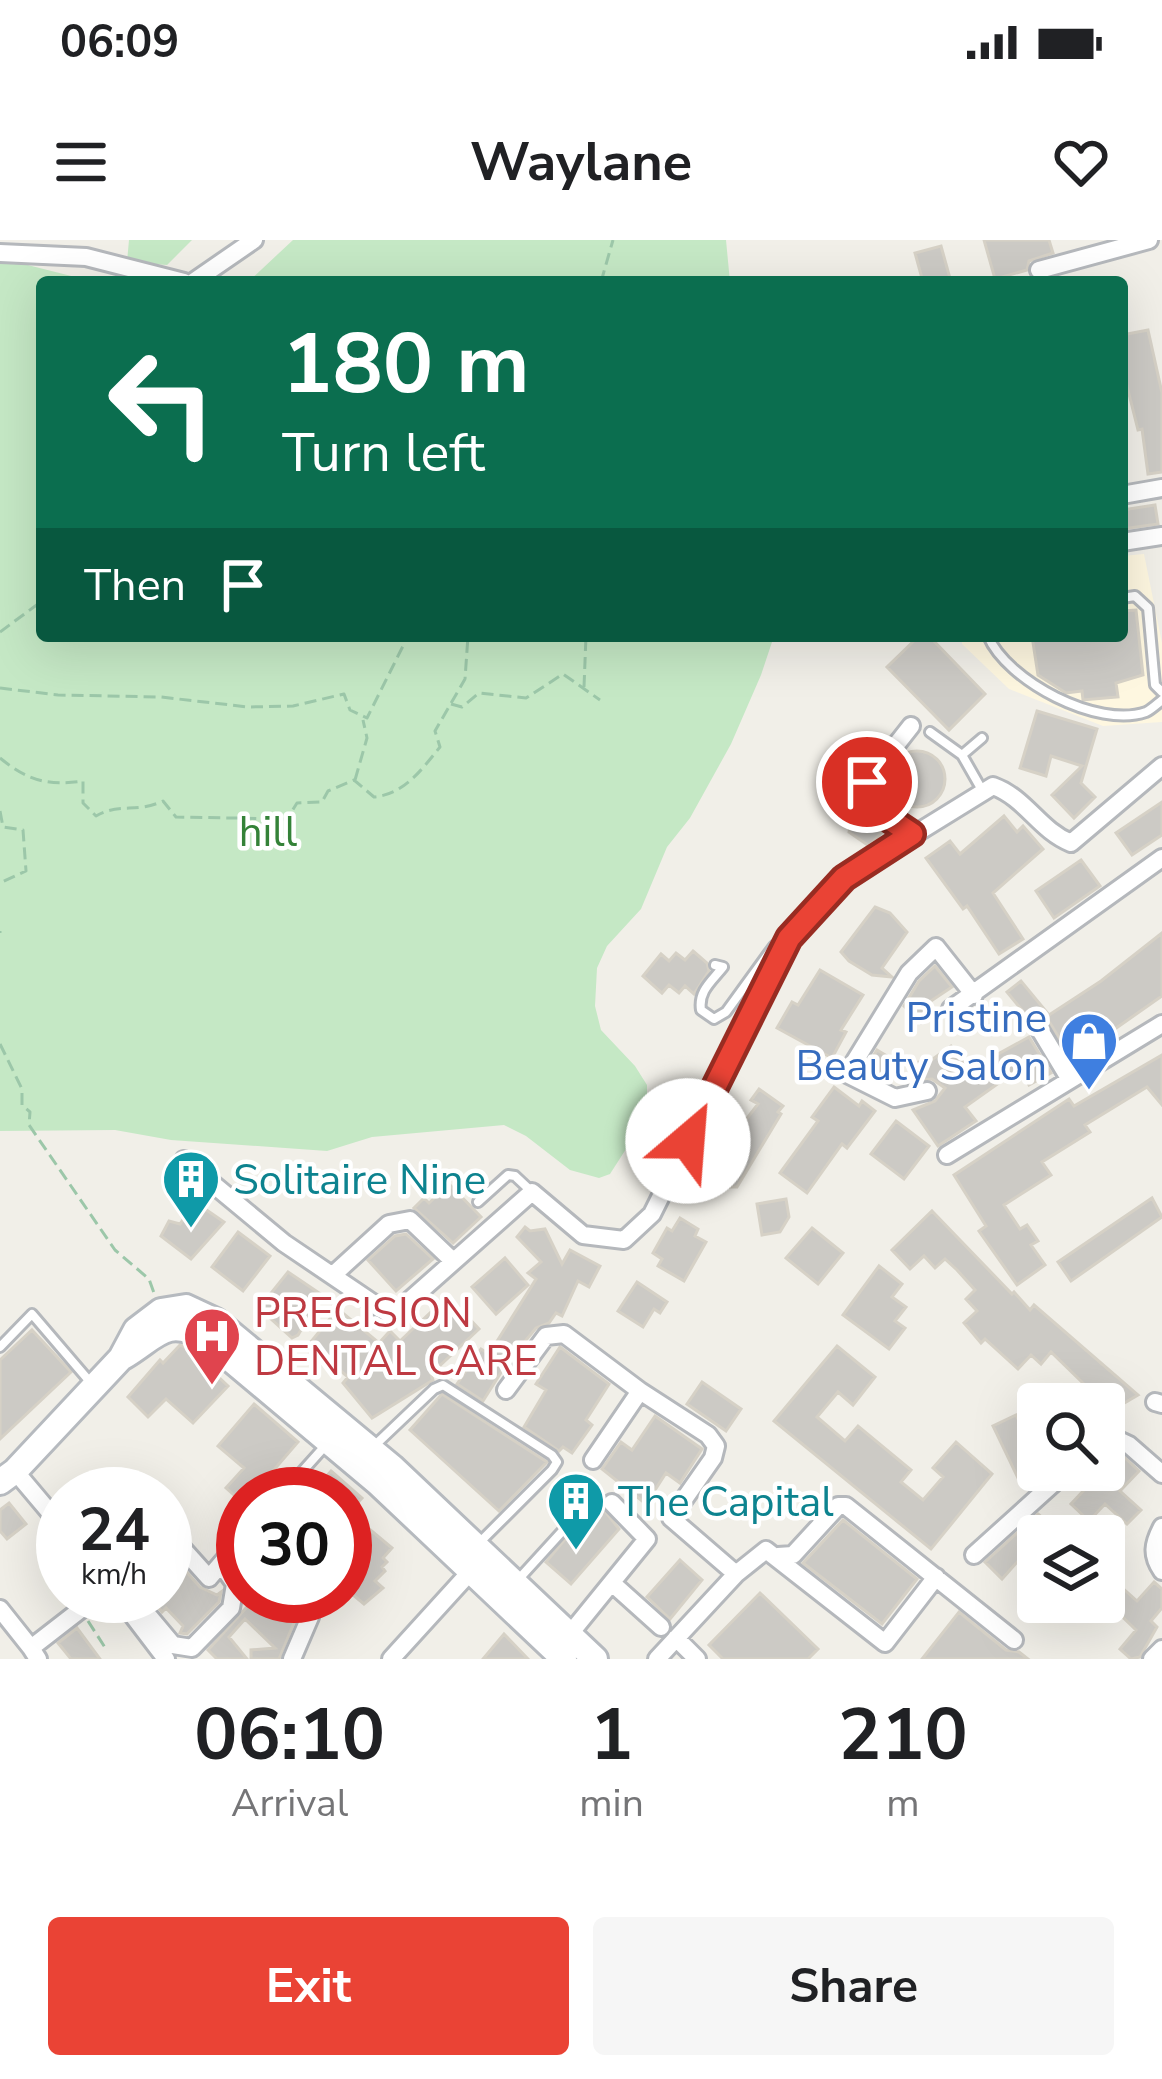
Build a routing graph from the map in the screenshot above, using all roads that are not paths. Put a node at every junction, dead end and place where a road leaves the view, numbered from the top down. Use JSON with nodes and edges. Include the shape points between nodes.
{"nodes":[{"id":1,"x":254,"y":240,"type":"edge"},
{"id":2,"x":1150,"y":240,"type":"edge"},
{"id":3,"x":0,"y":254,"type":"edge"},
{"id":4,"x":1039,"y":270,"type":"dead end"},
{"id":5,"x":160,"y":276,"type":"edge"},
{"id":6,"x":202,"y":276,"type":"edge"},
{"id":7,"x":1162,"y":488,"type":"edge"},
{"id":8,"x":1128,"y":494,"type":"edge"},
{"id":9,"x":1162,"y":536,"type":"edge"},
{"id":10,"x":1128,"y":541,"type":"edge"},
{"id":11,"x":1128,"y":597,"type":"edge"},
{"id":12,"x":991,"y":642,"type":"edge"},
{"id":13,"x":1162,"y":696,"type":"edge"},
{"id":14,"x":911,"y":726,"type":"dead end"},
{"id":15,"x":930,"y":732,"type":"dead end"},
{"id":16,"x":982,"y":738,"type":"dead end"},
{"id":17,"x":962,"y":755,"type":"junction"},
{"id":18,"x":1162,"y":766,"type":"edge"},
{"id":19,"x":982,"y":790,"type":"junction"},
{"id":20,"x":912,"y":834,"type":"junction"},
{"id":21,"x":1162,"y":858,"type":"edge"},
{"id":22,"x":785,"y":948,"type":"junction"},
{"id":23,"x":715,"y":965,"type":"dead end"},
{"id":24,"x":974,"y":994,"type":"junction"},
{"id":25,"x":951,"y":1009,"type":"dead end"},
{"id":26,"x":1162,"y":1024,"type":"edge"},
{"id":27,"x":1040,"y":1030,"type":"dead end"},
{"id":28,"x":1070,"y":1080,"type":"junction"},
{"id":29,"x":927,"y":1090,"type":"dead end"},
{"id":30,"x":947,"y":1155,"type":"dead end"},
{"id":31,"x":184,"y":1160,"type":"dead end"},
{"id":32,"x":532,"y":1192,"type":"junction"},
{"id":33,"x":478,"y":1202,"type":"dead end"},
{"id":34,"x":453,"y":1261,"type":"junction"},
{"id":35,"x":333,"y":1275,"type":"junction"},
{"id":36,"x":202,"y":1328,"type":"junction"},
{"id":37,"x":0,"y":1347,"type":"edge"},
{"id":38,"x":121,"y":1358,"type":"junction"},
{"id":39,"x":94,"y":1387,"type":"junction"},
{"id":40,"x":506,"y":1390,"type":"dead end"},
{"id":41,"x":640,"y":1391,"type":"junction"},
{"id":42,"x":336,"y":1433,"type":"junction"},
{"id":43,"x":1125,"y":1442,"type":"edge"},
{"id":44,"x":370,"y":1449,"type":"junction"},
{"id":45,"x":593,"y":1460,"type":"dead end"},
{"id":46,"x":306,"y":1467,"type":"edge"},
{"id":47,"x":1162,"y":1474,"type":"edge"},
{"id":48,"x":8,"y":1476,"type":"edge"},
{"id":49,"x":1045,"y":1491,"type":"edge"},
{"id":50,"x":36,"y":1502,"type":"edge"},
{"id":51,"x":588,"y":1503,"type":"dead end"},
{"id":52,"x":612,"y":1503,"type":"dead end"},
{"id":53,"x":1162,"y":1527,"type":"edge"},
{"id":54,"x":974,"y":1555,"type":"dead end"},
{"id":55,"x":778,"y":1556,"type":"junction"},
{"id":56,"x":192,"y":1558,"type":"edge"},
{"id":57,"x":474,"y":1558,"type":"junction"},
{"id":58,"x":216,"y":1569,"type":"edge"},
{"id":59,"x":1162,"y":1571,"type":"edge"},
{"id":60,"x":736,"y":1574,"type":"junction"},
{"id":61,"x":936,"y":1577,"type":"junction"},
{"id":62,"x":612,"y":1582,"type":"junction"},
{"id":63,"x":515,"y":1583,"type":"junction"},
{"id":64,"x":0,"y":1609,"type":"edge"},
{"id":65,"x":65,"y":1623,"type":"edge"},
{"id":66,"x":145,"y":1623,"type":"edge"},
{"id":67,"x":151,"y":1623,"type":"edge"},
{"id":68,"x":217,"y":1623,"type":"edge"},
{"id":69,"x":307,"y":1623,"type":"edge"},
{"id":70,"x":668,"y":1633,"type":"junction"},
{"id":71,"x":1014,"y":1640,"type":"dead end"},
{"id":72,"x":567,"y":1647,"type":"edge"},
{"id":73,"x":1162,"y":1649,"type":"edge"},
{"id":74,"x":35,"y":1654,"type":"edge"},
{"id":75,"x":175,"y":1654,"type":"edge"},
{"id":76,"x":292,"y":1659,"type":"edge"},
{"id":77,"x":391,"y":1659,"type":"edge"},
{"id":78,"x":595,"y":1659,"type":"edge"},
{"id":79,"x":657,"y":1659,"type":"edge"},
{"id":80,"x":698,"y":1659,"type":"edge"},
{"id":81,"x":1152,"y":1659,"type":"edge"}],
"edges":[{"from":1,"to":6,"type":"street"},
{"from":2,"to":4,"type":"street"},
{"from":3,"to":5,"type":"street","via":[[86,257]]},
{"from":7,"to":8,"type":"street"},
{"from":9,"to":10,"type":"street"},
{"from":11,"to":13,"type":"lane","via":[[1148,608]]},
{"from":12,"to":13,"type":"lane","via":[[1025,679],[1103,714],[1146,712]]},
{"from":14,"to":20,"type":"street","via":[[867,782],[891,820]]},
{"from":15,"to":17,"type":"lane"},
{"from":16,"to":17,"type":"lane"},
{"from":17,"to":19,"type":"lane"},
{"from":18,"to":19,"type":"street","via":[[1071,843],[1052,836],[1016,794],[993,785]]},
{"from":19,"to":20,"type":"street"},
{"from":20,"to":22,"type":"street","via":[[844,878]]},
{"from":21,"to":24,"type":"street"},
{"from":22,"to":23,"type":"lane","via":[[774,946],[714,1018],[700,1004],[723,967]]},
{"from":22,"to":32,"type":"street","via":[[652,1214],[624,1240],[583,1235]]},
{"from":24,"to":25,"type":"street"},
{"from":24,"to":29,"type":"street","via":[[935,947],[909,973],[847,1074],[895,1098]]},
{"from":26,"to":28,"type":"street"},
{"from":27,"to":28,"type":"street"},
{"from":28,"to":30,"type":"street"},
{"from":31,"to":35,"type":"street"},
{"from":32,"to":33,"type":"lane","via":[[508,1175]]},
{"from":32,"to":34,"type":"street"},
{"from":34,"to":35,"type":"street","via":[[392,1316]]},
{"from":34,"to":35,"type":"street","via":[[410,1220],[388,1224]]},
{"from":36,"to":38,"type":"street","via":[[168,1327]]},
{"from":36,"to":38,"type":"street","via":[[187,1307],[160,1312],[136,1330]]},
{"from":36,"to":42,"type":"street"},
{"from":37,"to":39,"type":"lane","via":[[32,1314]]},
{"from":38,"to":39,"type":"street"},
{"from":39,"to":48,"type":"street"},
{"from":40,"to":41,"type":"street","via":[[546,1336],[564,1334]]},
{"from":41,"to":45,"type":"street"},
{"from":41,"to":60,"type":"street","via":[[716,1447],[671,1518]]},
{"from":42,"to":44,"type":"street"},
{"from":42,"to":46,"type":"lane"},
{"from":42,"to":57,"type":"street"},
{"from":43,"to":47,"type":"street"},
{"from":44,"to":57,"type":"street"},
{"from":44,"to":57,"type":"lane","via":[[443,1385],[552,1455],[552,1469]]},
{"from":48,"to":50,"type":"street"},
{"from":49,"to":54,"type":"street"},
{"from":51,"to":63,"type":"lane"},
{"from":52,"to":62,"type":"street","via":[[647,1539]]},
{"from":53,"to":59,"type":"street","via":[[1153,1547]]},
{"from":55,"to":60,"type":"street","via":[[766,1550]]},
{"from":55,"to":61,"type":"street","via":[[793,1555],[841,1504]]},
{"from":55,"to":61,"type":"street","via":[[885,1643]]},
{"from":56,"to":58,"type":"street","via":[[209,1577]]},
{"from":57,"to":63,"type":"street"},
{"from":57,"to":72,"type":"street"},
{"from":57,"to":77,"type":"street"},
{"from":60,"to":70,"type":"street"},
{"from":61,"to":71,"type":"street"},
{"from":62,"to":70,"type":"street"},
{"from":62,"to":72,"type":"street"},
{"from":63,"to":72,"type":"street"},
{"from":64,"to":74,"type":"street"},
{"from":65,"to":74,"type":"street"},
{"from":66,"to":75,"type":"street"},
{"from":67,"to":75,"type":"street"},
{"from":68,"to":75,"type":"street"},
{"from":69,"to":76,"type":"street"},
{"from":70,"to":79,"type":"street"},
{"from":70,"to":80,"type":"street"},
{"from":72,"to":78,"type":"street"},
{"from":73,"to":81,"type":"street"}]}
